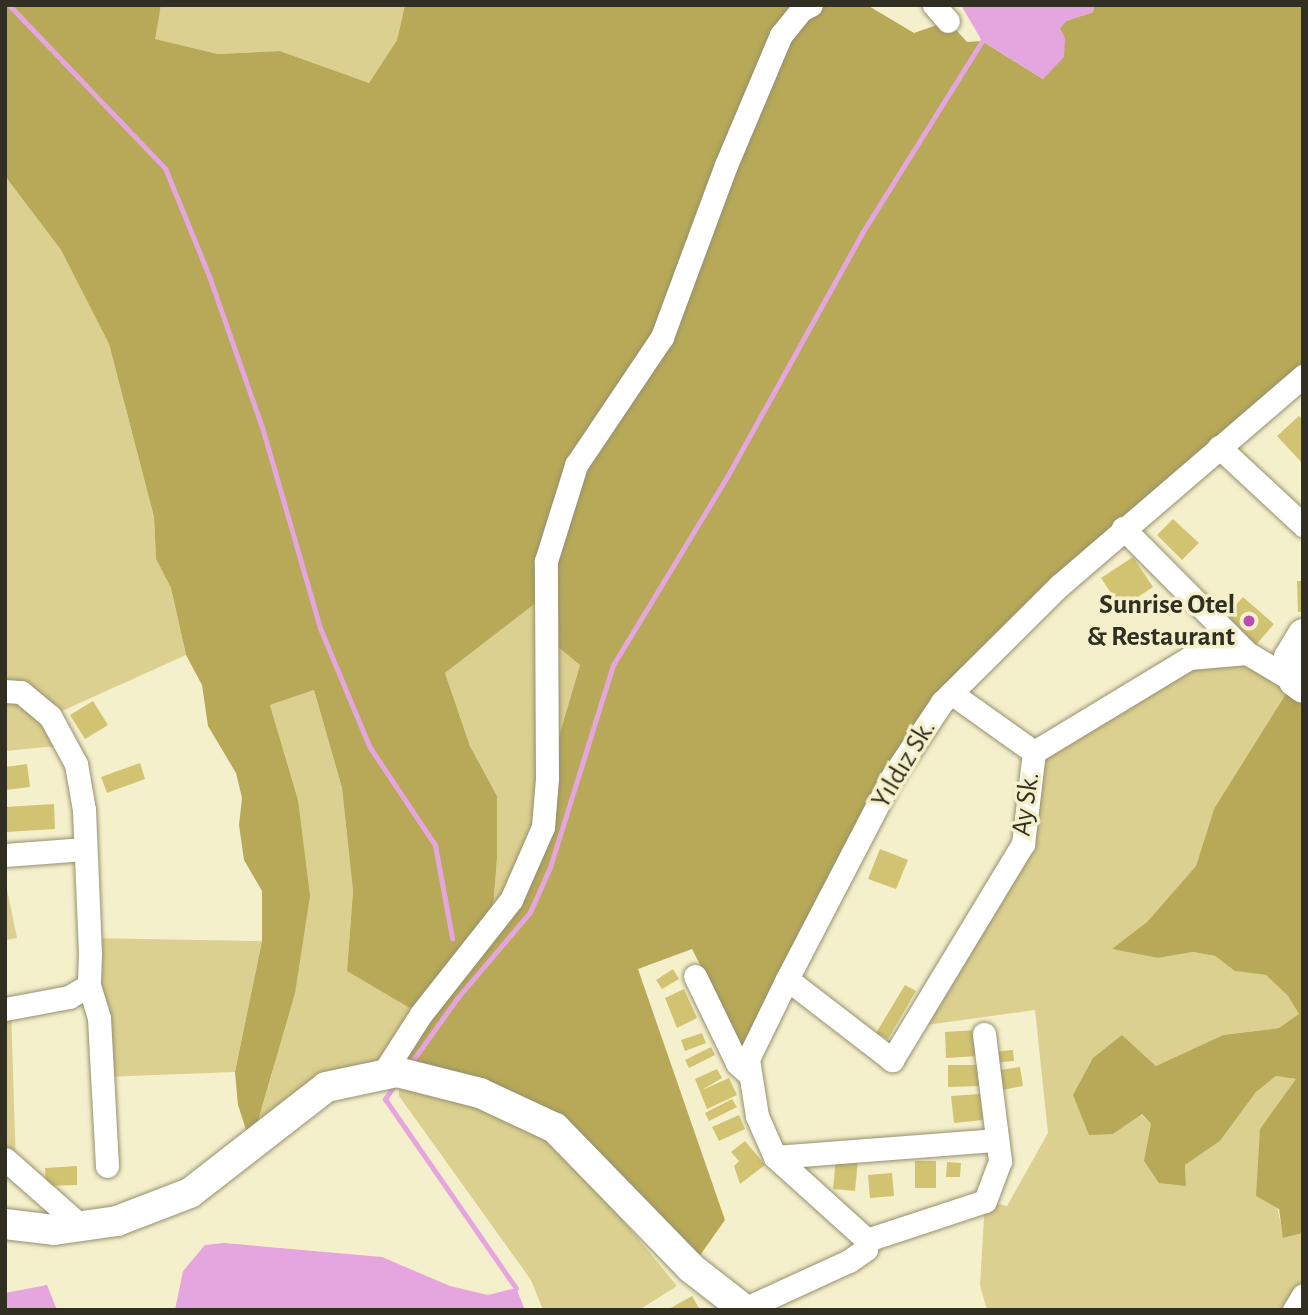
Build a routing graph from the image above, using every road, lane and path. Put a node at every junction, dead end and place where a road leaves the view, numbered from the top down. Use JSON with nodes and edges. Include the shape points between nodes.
{"nodes":[{"id":1,"x":811,"y":5,"type":"edge"},
{"id":2,"x":1303,"y":376,"type":"edge"},
{"id":3,"x":1219,"y":447,"type":"junction"},
{"id":4,"x":1303,"y":525,"type":"edge"},
{"id":5,"x":1124,"y":528,"type":"junction"},
{"id":6,"x":1303,"y":634,"type":"edge"},
{"id":7,"x":1247,"y":653,"type":"junction"},
{"id":8,"x":1298,"y":685,"type":"edge"},
{"id":9,"x":13,"y":692,"type":"edge"},
{"id":10,"x":951,"y":693,"type":"junction"},
{"id":11,"x":1034,"y":752,"type":"junction"},
{"id":12,"x":85,"y":849,"type":"junction"},
{"id":13,"x":5,"y":855,"type":"edge"},
{"id":14,"x":695,"y":976,"type":"dead end"},
{"id":15,"x":787,"y":979,"type":"junction"},
{"id":16,"x":89,"y":985,"type":"junction"},
{"id":17,"x":5,"y":1009,"type":"edge"},
{"id":18,"x":984,"y":1034,"type":"dead end"},
{"id":19,"x":387,"y":1074,"type":"junction"},
{"id":20,"x":749,"y":1074,"type":"junction"},
{"id":21,"x":998,"y":1140,"type":"junction"},
{"id":22,"x":775,"y":1157,"type":"junction"},
{"id":23,"x":5,"y":1159,"type":"edge"},
{"id":24,"x":107,"y":1166,"type":"dead end"},
{"id":25,"x":5,"y":1224,"type":"edge"},
{"id":26,"x":82,"y":1227,"type":"junction"},
{"id":27,"x":867,"y":1240,"type":"junction"},
{"id":28,"x":1303,"y":1295,"type":"edge"},
{"id":29,"x":745,"y":1310,"type":"edge"},
{"id":30,"x":1294,"y":1310,"type":"edge"}],
"edges":[{"from":1,"to":19,"type":"street","via":[[801,10],[781,35],[726,165],[662,337],[576,465],[546,561],[543,827],[511,900],[421,1014]]},
{"from":2,"to":3,"type":"street","name":"Yıldız Sk."},
{"from":3,"to":4,"type":"street"},
{"from":3,"to":5,"type":"street","name":"Yıldız Sk."},
{"from":5,"to":7,"type":"street"},
{"from":5,"to":10,"type":"street","name":"Yıldız Sk."},
{"from":6,"to":8,"type":"main road","via":[[1289,657]]},
{"from":7,"to":8,"type":"street"},
{"from":7,"to":11,"type":"street","name":"Ay Sk.","via":[[1189,658]]},
{"from":9,"to":12,"type":"street","via":[[50,716],[76,764]]},
{"from":10,"to":11,"type":"street"},
{"from":10,"to":15,"type":"street","name":"Yıldız Sk.","via":[[892,777]]},
{"from":11,"to":15,"type":"street","name":"Ay Sk.","via":[[1023,844],[892,1060]]},
{"from":12,"to":13,"type":"street"},
{"from":12,"to":16,"type":"street"},
{"from":14,"to":20,"type":"street","via":[[737,1063]]},
{"from":15,"to":20,"type":"street","name":"Yıldız Sk.","via":[[748,1059]]},
{"from":16,"to":17,"type":"street","via":[[69,997]]},
{"from":16,"to":24,"type":"street","via":[[99,1018]]},
{"from":18,"to":21,"type":"street"},
{"from":19,"to":26,"type":"main road","via":[[326,1087],[190,1193],[117,1222]]},
{"from":19,"to":29,"type":"main road","via":[[480,1093],[555,1128],[691,1268]]},
{"from":20,"to":22,"type":"street","name":"Yıldız Sk.","via":[[757,1116]]},
{"from":21,"to":22,"type":"street"},
{"from":21,"to":27,"type":"street","via":[[1000,1161],[985,1201]]},
{"from":22,"to":27,"type":"street","name":"Yıldız Sk."},
{"from":23,"to":26,"type":"street"},
{"from":25,"to":26,"type":"main road","via":[[54,1230]]},
{"from":27,"to":29,"type":"street","via":[[866,1249],[849,1261]]},
{"from":28,"to":30,"type":"street"}]}
